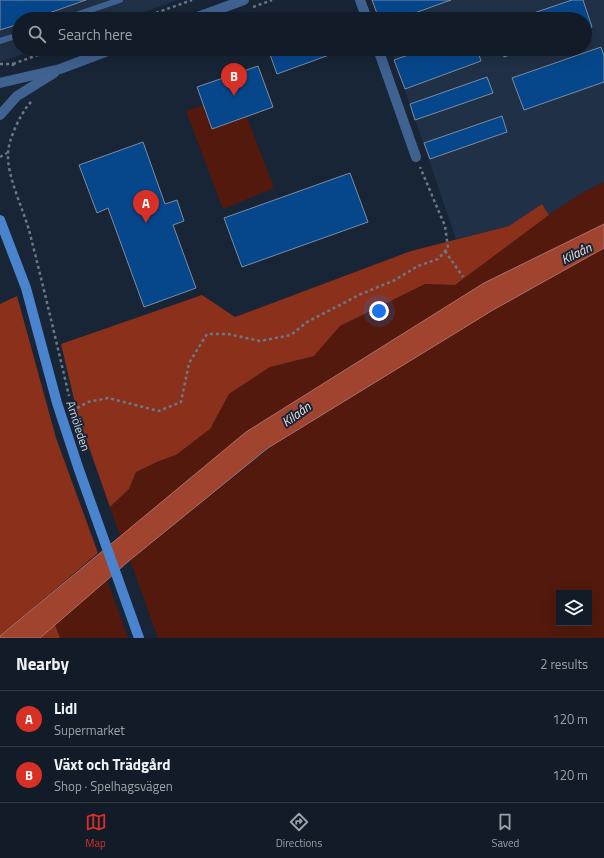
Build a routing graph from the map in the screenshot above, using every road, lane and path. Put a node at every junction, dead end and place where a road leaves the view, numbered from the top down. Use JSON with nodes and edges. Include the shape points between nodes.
{"nodes":[{"id":1,"x":120,"y":0,"type":"edge"},
{"id":2,"x":192,"y":0,"type":"edge"},
{"id":3,"x":244,"y":0,"type":"edge"},
{"id":4,"x":360,"y":0,"type":"edge"},
{"id":5,"x":218,"y":4,"type":"edge"},
{"id":6,"x":85,"y":12,"type":"edge"},
{"id":7,"x":159,"y":12,"type":"edge"},
{"id":8,"x":204,"y":12,"type":"edge"},
{"id":9,"x":364,"y":12,"type":"edge"},
{"id":10,"x":12,"y":37,"type":"edge"},
{"id":11,"x":0,"y":41,"type":"edge"},
{"id":12,"x":35,"y":56,"type":"edge"},
{"id":13,"x":94,"y":56,"type":"edge"},
{"id":14,"x":380,"y":56,"type":"edge"},
{"id":15,"x":13,"y":64,"type":"dead end"},
{"id":16,"x":60,"y":69,"type":"junction"},
{"id":17,"x":0,"y":83,"type":"edge"},
{"id":18,"x":27,"y":106,"type":"dead end"},
{"id":19,"x":0,"y":115,"type":"edge"},
{"id":20,"x":8,"y":153,"type":"junction"},
{"id":21,"x":0,"y":156,"type":"edge"},
{"id":22,"x":416,"y":157,"type":"joint"},
{"id":23,"x":0,"y":220,"type":"edge"},
{"id":24,"x":445,"y":251,"type":"junction"},
{"id":25,"x":463,"y":276,"type":"dead end"},
{"id":26,"x":72,"y":411,"type":"junction"},
{"id":27,"x":73,"y":415,"type":"dead end"},
{"id":28,"x":139,"y":638,"type":"edge"}],
"edges":[{"from":1,"to":6,"type":"lane"},
{"from":2,"to":7,"type":"path"},
{"from":3,"to":5,"type":"street"},
{"from":4,"to":9,"type":"street"},
{"from":5,"to":8,"type":"street"},
{"from":10,"to":11,"type":"lane"},
{"from":12,"to":15,"type":"path"},
{"from":13,"to":16,"type":"street"},
{"from":14,"to":22,"type":"street"},
{"from":16,"to":17,"type":"street"},
{"from":16,"to":19,"type":"street","via":[[17,96]]},
{"from":18,"to":20,"type":"path","via":[[13,134]]},
{"from":20,"to":21,"type":"path"},
{"from":20,"to":26,"type":"path","via":[[8,164],[45,293]]},
{"from":22,"to":24,"type":"path","via":[[445,226],[448,248]]},
{"from":23,"to":28,"type":"main road","name":"Arnöleden","via":[[26,288],[56,403]]},
{"from":24,"to":25,"type":"path"},
{"from":24,"to":26,"type":"path","via":[[438,259],[418,266],[395,280],[361,294],[307,322],[291,335],[260,341],[228,334],[207,334],[189,363],[181,402],[159,411],[108,398],[88,402]]},
{"from":26,"to":27,"type":"path"}]}
